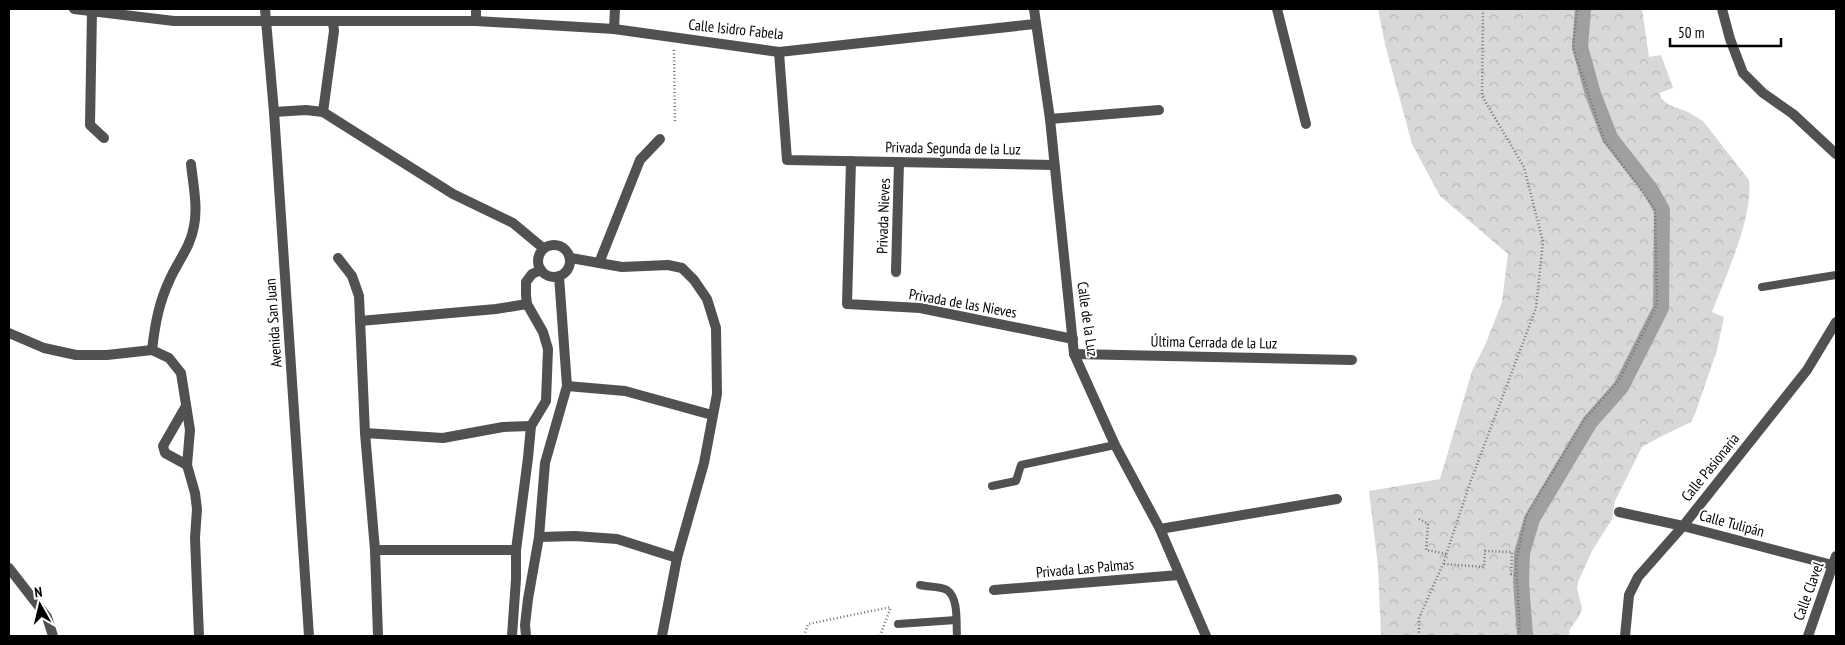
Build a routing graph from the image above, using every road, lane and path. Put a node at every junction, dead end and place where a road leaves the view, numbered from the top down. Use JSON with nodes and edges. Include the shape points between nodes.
{"nodes":[{"id":1,"x":83,"y":9,"type":"edge"},
{"id":2,"x":265,"y":9,"type":"edge"},
{"id":3,"x":476,"y":9,"type":"edge"},
{"id":4,"x":615,"y":9,"type":"edge"},
{"id":5,"x":1034,"y":9,"type":"edge"},
{"id":6,"x":1277,"y":9,"type":"edge"},
{"id":7,"x":1483,"y":9,"type":"edge"},
{"id":8,"x":1578,"y":9,"type":"edge"},
{"id":9,"x":1722,"y":9,"type":"edge"},
{"id":10,"x":476,"y":21,"type":"junction"},
{"id":11,"x":266,"y":22,"type":"junction"},
{"id":12,"x":333,"y":22,"type":"junction"},
{"id":13,"x":1035,"y":24,"type":"junction"},
{"id":14,"x":614,"y":29,"type":"junction"},
{"id":15,"x":674,"y":37,"type":"junction"},
{"id":16,"x":779,"y":52,"type":"junction"},
{"id":17,"x":1158,"y":110,"type":"dead end"},
{"id":18,"x":274,"y":112,"type":"junction"},
{"id":19,"x":323,"y":112,"type":"junction"},
{"id":20,"x":1050,"y":119,"type":"junction"},
{"id":21,"x":675,"y":123,"type":"dead end"},
{"id":22,"x":1306,"y":124,"type":"dead end"},
{"id":23,"x":104,"y":138,"type":"dead end"},
{"id":24,"x":660,"y":140,"type":"dead end"},
{"id":25,"x":1836,"y":154,"type":"edge"},
{"id":26,"x":851,"y":161,"type":"junction"},
{"id":27,"x":899,"y":162,"type":"junction"},
{"id":28,"x":191,"y":164,"type":"dead end"},
{"id":29,"x":1054,"y":165,"type":"junction"},
{"id":30,"x":543,"y":248,"type":"junction"},
{"id":31,"x":338,"y":258,"type":"dead end"},
{"id":32,"x":571,"y":258,"type":"junction"},
{"id":33,"x":599,"y":263,"type":"junction"},
{"id":34,"x":541,"y":270,"type":"junction"},
{"id":35,"x":896,"y":272,"type":"dead end"},
{"id":36,"x":1836,"y":275,"type":"edge"},
{"id":37,"x":559,"y":276,"type":"junction"},
{"id":38,"x":1762,"y":286,"type":"dead end"},
{"id":39,"x":527,"y":304,"type":"junction"},
{"id":40,"x":360,"y":321,"type":"junction"},
{"id":41,"x":1836,"y":322,"type":"edge"},
{"id":42,"x":9,"y":333,"type":"edge"},
{"id":43,"x":1073,"y":339,"type":"junction"},
{"id":44,"x":152,"y":350,"type":"junction"},
{"id":45,"x":1074,"y":354,"type":"junction"},
{"id":46,"x":1352,"y":360,"type":"dead end"},
{"id":47,"x":567,"y":386,"type":"junction"},
{"id":48,"x":186,"y":406,"type":"junction"},
{"id":49,"x":712,"y":415,"type":"junction"},
{"id":50,"x":531,"y":426,"type":"junction"},
{"id":51,"x":364,"y":433,"type":"junction"},
{"id":52,"x":1115,"y":446,"type":"junction"},
{"id":53,"x":187,"y":465,"type":"junction"},
{"id":54,"x":992,"y":486,"type":"dead end"},
{"id":55,"x":1337,"y":499,"type":"dead end"},
{"id":56,"x":1619,"y":512,"type":"dead end"},
{"id":57,"x":1419,"y":518,"type":"dead end"},
{"id":58,"x":1683,"y":526,"type":"junction"},
{"id":59,"x":1160,"y":529,"type":"junction"},
{"id":60,"x":539,"y":537,"type":"junction"},
{"id":61,"x":375,"y":550,"type":"junction"},
{"id":62,"x":516,"y":550,"type":"junction"},
{"id":63,"x":1447,"y":554,"type":"junction"},
{"id":64,"x":677,"y":558,"type":"junction"},
{"id":65,"x":1835,"y":562,"type":"edge"},
{"id":66,"x":1443,"y":564,"type":"junction"},
{"id":67,"x":9,"y":568,"type":"edge"},
{"id":68,"x":1179,"y":575,"type":"junction"},
{"id":69,"x":1516,"y":575,"type":"junction"},
{"id":70,"x":920,"y":586,"type":"dead end"},
{"id":71,"x":994,"y":590,"type":"dead end"},
{"id":72,"x":891,"y":607,"type":"dead end"},
{"id":73,"x":956,"y":620,"type":"junction"},
{"id":74,"x":898,"y":624,"type":"dead end"},
{"id":75,"x":53,"y":636,"type":"edge"},
{"id":76,"x":199,"y":636,"type":"edge"},
{"id":77,"x":309,"y":636,"type":"edge"},
{"id":78,"x":378,"y":636,"type":"edge"},
{"id":79,"x":512,"y":636,"type":"edge"},
{"id":80,"x":526,"y":636,"type":"edge"},
{"id":81,"x":662,"y":636,"type":"edge"},
{"id":82,"x":804,"y":636,"type":"edge"},
{"id":83,"x":957,"y":636,"type":"edge"},
{"id":84,"x":1206,"y":636,"type":"edge"},
{"id":85,"x":1418,"y":636,"type":"edge"},
{"id":86,"x":1520,"y":636,"type":"edge"},
{"id":87,"x":1625,"y":636,"type":"edge"},
{"id":88,"x":1808,"y":636,"type":"edge"}],
"edges":[{"from":1,"to":11,"type":"street","name":"Calle Isidro Fabela","via":[[174,21]]},
{"from":1,"to":23,"type":"street","via":[[90,125]]},
{"from":2,"to":11,"type":"street","name":"Avenida San Juan"},
{"from":3,"to":10,"type":"street"},
{"from":4,"to":14,"type":"street"},
{"from":5,"to":13,"type":"street","name":"Calle de la Luz"},
{"from":6,"to":22,"type":"street"},
{"from":7,"to":63,"type":"path","via":[[1482,96],[1524,166],[1543,242],[1536,308],[1470,483]]},
{"from":8,"to":69,"type":"path","via":[[1573,48],[1604,140],[1655,209],[1657,305],[1620,380],[1585,419],[1526,516]]},
{"from":9,"to":25,"type":"street","via":[[1743,73]]},
{"from":10,"to":12,"type":"street","name":"Calle Isidro Fabela"},
{"from":10,"to":14,"type":"street","name":"Calle Isidro Fabela"},
{"from":11,"to":12,"type":"street","name":"Calle Isidro Fabela"},
{"from":11,"to":18,"type":"street","name":"Avenida San Juan"},
{"from":12,"to":19,"type":"street"},
{"from":13,"to":16,"type":"street","name":"Calle Isidro Fabela"},
{"from":13,"to":20,"type":"street","name":"Calle de la Luz"},
{"from":14,"to":15,"type":"street","name":"Calle Isidro Fabela"},
{"from":15,"to":16,"type":"street","name":"Calle Isidro Fabela"},
{"from":15,"to":21,"type":"path"},
{"from":16,"to":26,"type":"street","name":"Privada Segunda de la Luz","via":[[787,160]]},
{"from":17,"to":20,"type":"street"},
{"from":18,"to":19,"type":"street"},
{"from":18,"to":77,"type":"street","name":"Avenida San Juan"},
{"from":19,"to":30,"type":"street","via":[[453,194],[513,222]]},
{"from":20,"to":29,"type":"street","name":"Calle de la Luz"},
{"from":24,"to":33,"type":"street","via":[[640,160]]},
{"from":26,"to":27,"type":"street","name":"Privada Segunda de la Luz"},
{"from":26,"to":43,"type":"street","name":"Privada de las Nieves","via":[[847,304],[920,308]]},
{"from":27,"to":29,"type":"street","name":"Privada Segunda de la Luz"},
{"from":27,"to":35,"type":"street","name":"Privada Nieves"},
{"from":28,"to":44,"type":"street","via":[[194,226],[188,247],[161,299]]},
{"from":29,"to":43,"type":"street","name":"Calle de la Luz"},
{"from":30,"to":32,"type":"street","via":[[555,244],[562,246]]},
{"from":30,"to":34,"type":"street","via":[[538,259]]},
{"from":31,"to":40,"type":"street","via":[[352,276],[359,296]]},
{"from":32,"to":33,"type":"street"},
{"from":32,"to":37,"type":"street","via":[[569,269]]},
{"from":33,"to":49,"type":"street","via":[[622,267],[668,265],[682,268],[694,280],[707,299],[716,328],[716,394]]},
{"from":34,"to":37,"type":"street","via":[[545,275]]},
{"from":34,"to":39,"type":"street","via":[[526,282]]},
{"from":36,"to":38,"type":"lane"},
{"from":37,"to":47,"type":"street"},
{"from":39,"to":40,"type":"street"},
{"from":39,"to":50,"type":"street","via":[[543,332],[548,349],[546,400]]},
{"from":40,"to":51,"type":"street"},
{"from":41,"to":58,"type":"street","name":"Calle Pasionaria","via":[[1807,370]]},
{"from":42,"to":44,"type":"street","via":[[44,348],[76,355]]},
{"from":43,"to":45,"type":"street","name":"Calle de la Luz"},
{"from":44,"to":48,"type":"street","via":[[169,358],[181,373]]},
{"from":45,"to":46,"type":"street","name":"Última Cerrada de la Luz"},
{"from":45,"to":52,"type":"street","name":"Calle de la Luz"},
{"from":47,"to":49,"type":"street","via":[[624,391]]},
{"from":47,"to":60,"type":"street","via":[[545,463]]},
{"from":48,"to":53,"type":"street","via":[[190,430]]},
{"from":48,"to":53,"type":"street","via":[[163,446],[164,454]]},
{"from":49,"to":64,"type":"street","via":[[704,463]]},
{"from":50,"to":51,"type":"street","via":[[503,427],[442,438]]},
{"from":50,"to":62,"type":"street"},
{"from":51,"to":61,"type":"street"},
{"from":52,"to":54,"type":"lane","via":[[1021,465],[1016,480]]},
{"from":52,"to":59,"type":"street","name":"Calle de la Luz"},
{"from":53,"to":76,"type":"street","via":[[195,493]]},
{"from":55,"to":59,"type":"street"},
{"from":56,"to":58,"type":"street","name":"Calle Tulipán"},
{"from":57,"to":63,"type":"path","via":[[1428,524],[1426,550]]},
{"from":58,"to":65,"type":"street","name":"Calle Tulipán"},
{"from":58,"to":87,"type":"street","name":"Calle Pasionaria","via":[[1638,577],[1629,595]]},
{"from":59,"to":68,"type":"street","name":"Calle de la Luz"},
{"from":60,"to":64,"type":"street","via":[[616,539]]},
{"from":60,"to":80,"type":"street","via":[[528,599]]},
{"from":61,"to":62,"type":"street"},
{"from":61,"to":78,"type":"street"},
{"from":62,"to":79,"type":"street"},
{"from":63,"to":66,"type":"path"},
{"from":64,"to":81,"type":"street"},
{"from":65,"to":88,"type":"street","name":"Calle Clavel"},
{"from":66,"to":69,"type":"path","via":[[1484,566],[1485,551],[1512,552],[1511,574]]},
{"from":66,"to":85,"type":"path","via":[[1419,618]]},
{"from":67,"to":75,"type":"street","via":[[47,616]]},
{"from":68,"to":71,"type":"street","name":"Privada Las Palmas"},
{"from":68,"to":84,"type":"street","name":"Calle de la Luz"},
{"from":69,"to":86,"type":"path"},
{"from":70,"to":73,"type":"lane","via":[[946,589],[954,600]]},
{"from":72,"to":82,"type":"path","via":[[808,624]]},
{"from":73,"to":74,"type":"lane"},
{"from":73,"to":83,"type":"lane"}]}
